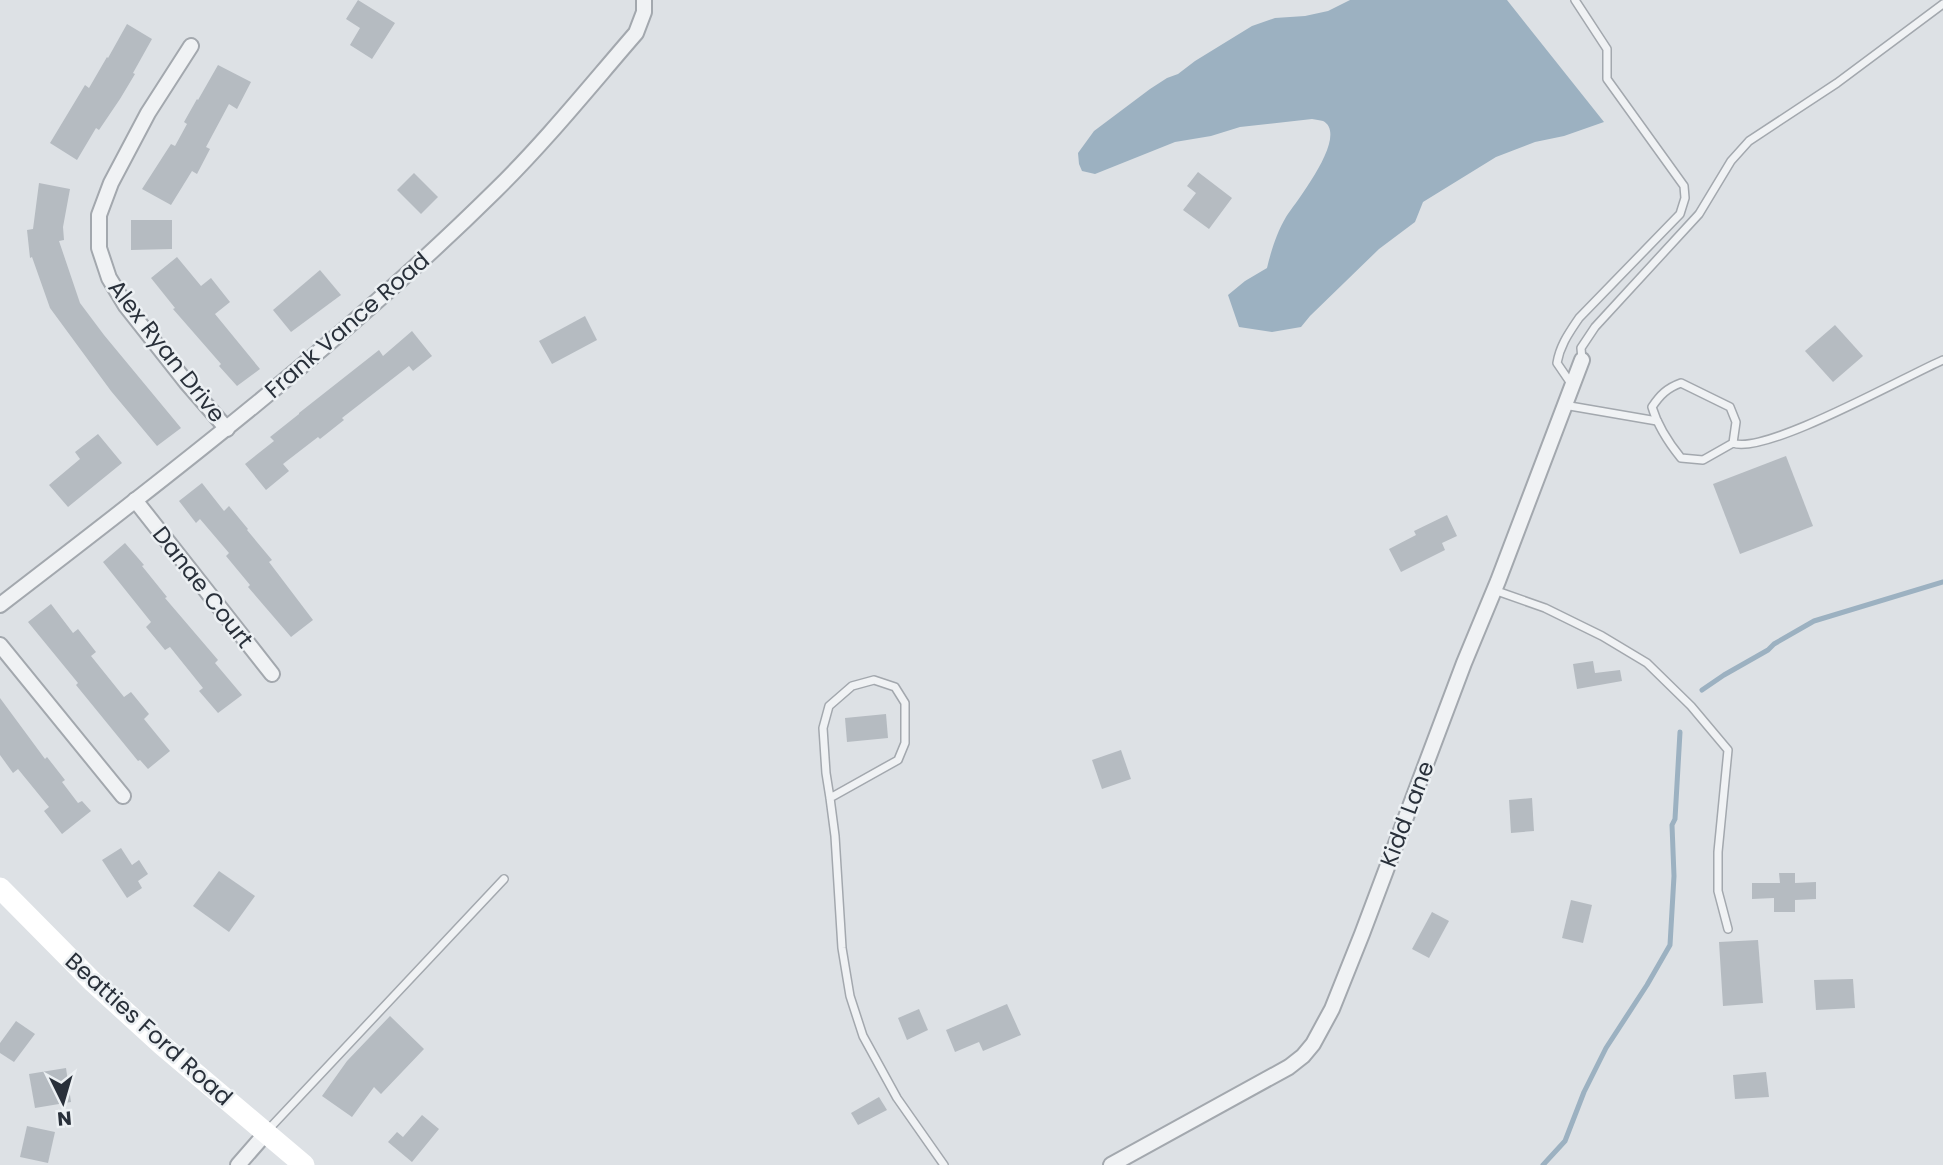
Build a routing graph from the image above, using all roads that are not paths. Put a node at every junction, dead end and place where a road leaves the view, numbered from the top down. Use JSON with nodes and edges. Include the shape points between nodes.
{"nodes":[{"id":1,"x":644,"y":0,"type":"edge"},
{"id":2,"x":1575,"y":0,"type":"edge"},
{"id":3,"x":1943,"y":4,"type":"edge"},
{"id":4,"x":191,"y":46,"type":"dead end"},
{"id":5,"x":1582,"y":360,"type":"joint"},
{"id":6,"x":1943,"y":360,"type":"edge"},
{"id":7,"x":1572,"y":385,"type":"junction"},
{"id":8,"x":1564,"y":405,"type":"junction"},
{"id":9,"x":1657,"y":421,"type":"junction"},
{"id":10,"x":227,"y":429,"type":"junction"},
{"id":11,"x":1733,"y":443,"type":"junction"},
{"id":12,"x":135,"y":500,"type":"junction"},
{"id":13,"x":1494,"y":590,"type":"junction"},
{"id":14,"x":0,"y":605,"type":"edge"},
{"id":15,"x":0,"y":645,"type":"edge"},
{"id":16,"x":272,"y":674,"type":"dead end"},
{"id":17,"x":123,"y":796,"type":"dead end"},
{"id":18,"x":830,"y":798,"type":"junction"},
{"id":19,"x":504,"y":879,"type":"dead end"},
{"id":20,"x":0,"y":888,"type":"edge"},
{"id":21,"x":1728,"y":929,"type":"dead end"},
{"id":22,"x":266,"y":1133,"type":"junction"},
{"id":23,"x":238,"y":1165,"type":"edge"},
{"id":24,"x":304,"y":1165,"type":"edge"},
{"id":25,"x":944,"y":1165,"type":"edge"},
{"id":26,"x":1111,"y":1165,"type":"edge"}],
"edges":[{"from":1,"to":10,"type":"street","name":"Frank Vance Road","via":[[636,33],[496,189],[409,272]]},
{"from":2,"to":7,"type":"lane","via":[[1607,49],[1607,79],[1684,186],[1685,198],[1680,214],[1566,337],[1558,363]]},
{"from":3,"to":5,"type":"lane","via":[[1749,141],[1731,161],[1699,214],[1595,327],[1581,348]]},
{"from":4,"to":10,"type":"street","name":"Alex Ryan Drive","via":[[111,183],[99,215],[99,248],[109,278],[126,306]]},
{"from":5,"to":7,"type":"street","name":"Kidd Lane"},
{"from":6,"to":11,"type":"lane","via":[[1778,437],[1739,446]]},
{"from":7,"to":8,"type":"street","name":"Kidd Lane"},
{"from":8,"to":9,"type":"lane"},
{"from":8,"to":13,"type":"street","name":"Kidd Lane"},
{"from":9,"to":11,"type":"lane","via":[[1681,458],[1703,460]]},
{"from":9,"to":11,"type":"lane","via":[[1652,407],[1658,397],[1681,383],[1730,407],[1736,422]]},
{"from":10,"to":12,"type":"street","name":"Frank Vance Road"},
{"from":12,"to":14,"type":"street","name":"Frank Vance Road"},
{"from":12,"to":16,"type":"street","name":"Danae Court"},
{"from":13,"to":21,"type":"lane","via":[[1545,608],[1647,663],[1728,750],[1718,852],[1718,891]]},
{"from":13,"to":26,"type":"street","name":"Kidd Lane","via":[[1357,947],[1313,1044],[1289,1067]]},
{"from":15,"to":17,"type":"street"},
{"from":18,"to":18,"type":"lane","via":[[822,728],[829,706],[852,686],[874,680],[895,687],[905,703],[905,743],[898,760]]},
{"from":18,"to":25,"type":"lane","via":[[850,996],[863,1036],[897,1098]]},
{"from":19,"to":22,"type":"lane"},
{"from":20,"to":22,"type":"main road","name":"Beatties Ford Road","via":[[93,982]]},
{"from":22,"to":23,"type":"street"},
{"from":22,"to":24,"type":"main road","name":"Beatties Ford Road"}]}
